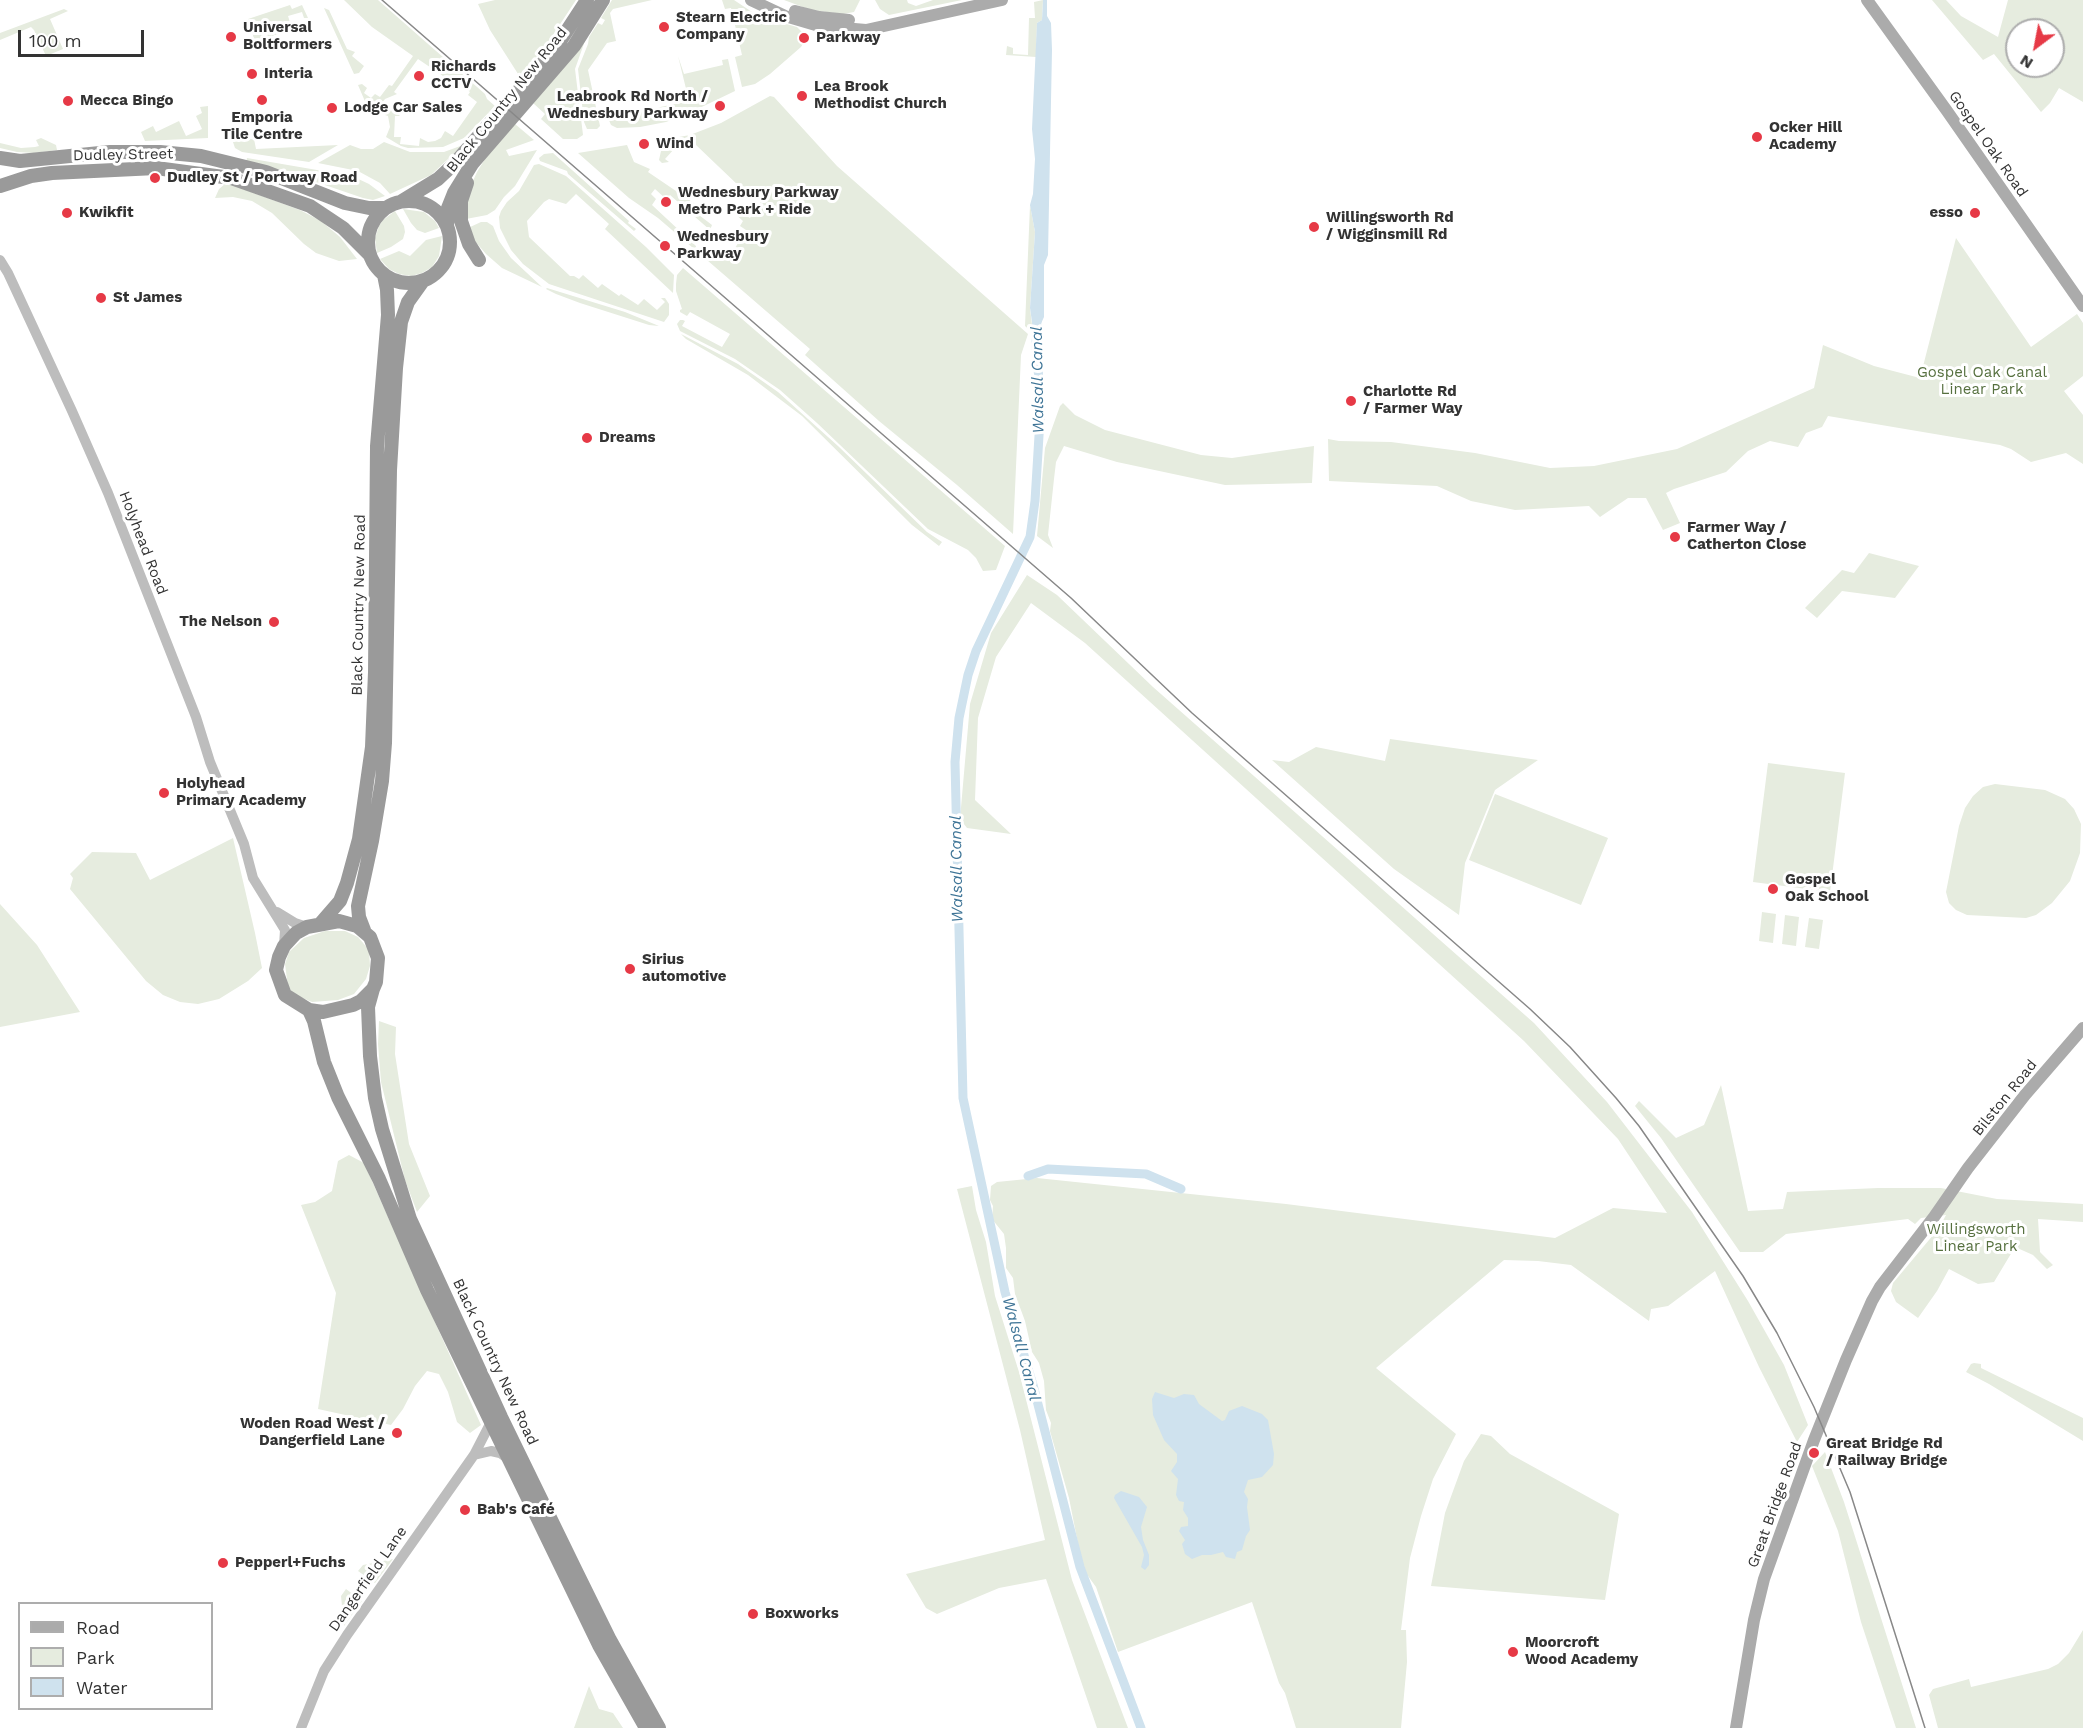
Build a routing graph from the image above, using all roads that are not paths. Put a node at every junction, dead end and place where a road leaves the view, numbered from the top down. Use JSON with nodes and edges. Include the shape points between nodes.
{"nodes":[{"id":1,"x":587,"y":0,"type":"edge"},
{"id":2,"x":603,"y":0,"type":"edge"},
{"id":3,"x":752,"y":0,"type":"edge"},
{"id":4,"x":767,"y":0,"type":"edge"},
{"id":5,"x":1002,"y":0,"type":"edge"},
{"id":6,"x":1867,"y":0,"type":"edge"},
{"id":7,"x":895,"y":24,"type":"junction"},
{"id":8,"x":0,"y":158,"type":"edge"},
{"id":9,"x":0,"y":186,"type":"edge"},
{"id":10,"x":394,"y":204,"type":"junction"},
{"id":11,"x":455,"y":227,"type":"junction"},
{"id":12,"x":371,"y":258,"type":"junction"},
{"id":13,"x":0,"y":260,"type":"edge"},
{"id":14,"x":479,"y":260,"type":"dead end"},
{"id":15,"x":384,"y":275,"type":"junction"},
{"id":16,"x":423,"y":281,"type":"junction"},
{"id":17,"x":2083,"y":306,"type":"edge"},
{"id":18,"x":267,"y":901,"type":"junction"},
{"id":19,"x":314,"y":926,"type":"junction"},
{"id":20,"x":364,"y":930,"type":"junction"},
{"id":21,"x":284,"y":946,"type":"junction"},
{"id":22,"x":373,"y":989,"type":"junction"},
{"id":23,"x":309,"y":1011,"type":"junction"},
{"id":24,"x":2083,"y":1028,"type":"edge"},
{"id":25,"x":1872,"y":1301,"type":"joint"},
{"id":26,"x":491,"y":1422,"type":"junction"},
{"id":27,"x":474,"y":1455,"type":"junction"},
{"id":28,"x":510,"y":1460,"type":"junction"},
{"id":29,"x":301,"y":1728,"type":"edge"},
{"id":30,"x":646,"y":1728,"type":"edge"},
{"id":31,"x":659,"y":1728,"type":"edge"},
{"id":32,"x":1736,"y":1728,"type":"edge"}],
"edges":[{"from":1,"to":10,"type":"highway","name":"Black Country New Road","via":[[555,49],[453,164],[438,179]]},
{"from":2,"to":11,"type":"highway","name":"Black Country New Road","via":[[573,46],[472,164],[448,208]]},
{"from":3,"to":7,"type":"main road","via":[[819,26],[866,30]]},
{"from":4,"to":7,"type":"main road","via":[[819,17]]},
{"from":5,"to":7,"type":"main road"},
{"from":6,"to":17,"type":"main road","name":"Gospel Oak Road"},
{"from":8,"to":10,"type":"highway","name":"Dudley Street","via":[[20,161],[110,152],[201,156],[266,172],[345,203],[369,208]]},
{"from":9,"to":12,"type":"highway","name":"Dudley Street","via":[[52,173],[156,168],[221,177],[310,206],[343,228]]},
{"from":10,"to":11,"type":"highway","via":[[420,202],[431,206]]},
{"from":10,"to":12,"type":"highway","via":[[374,219],[369,229]]},
{"from":11,"to":14,"type":"highway"},
{"from":11,"to":16,"type":"highway","via":[[447,258],[434,275]]},
{"from":12,"to":15,"type":"highway"},
{"from":13,"to":18,"type":"street","name":"Holyhead Road","via":[[108,493]]},
{"from":15,"to":16,"type":"highway","via":[[399,282]]},
{"from":15,"to":19,"type":"highway","name":"Black Country New Road","via":[[388,315],[377,446],[372,747],[359,839],[347,883],[340,901]]},
{"from":16,"to":20,"type":"highway","name":"Black Country New Road","via":[[408,302],[396,368],[390,470],[385,743],[374,831],[358,906]]},
{"from":18,"to":19,"type":"street","via":[[295,923]]},
{"from":18,"to":21,"type":"street","name":"Holyhead Road","via":[[285,930]]},
{"from":19,"to":20,"type":"highway","via":[[339,921]]},
{"from":19,"to":21,"type":"highway","via":[[296,933]]},
{"from":20,"to":22,"type":"highway","via":[[378,958]]},
{"from":21,"to":23,"type":"highway","via":[[276,970],[278,978],[285,995]]},
{"from":22,"to":23,"type":"highway","via":[[353,1005]]},
{"from":22,"to":31,"type":"highway","name":"Black Country New Road","via":[[368,1007],[375,1098],[410,1219],[581,1581]]},
{"from":23,"to":26,"type":"highway","name":"Black Country New Road","via":[[338,1097]]},
{"from":24,"to":25,"type":"main road","name":"Bilston Road","via":[[1952,1189]]},
{"from":25,"to":32,"type":"main road","name":"Great Bridge Road","via":[[1814,1440],[1764,1579]]},
{"from":26,"to":27,"type":"street","name":"Dangerfield Lane"},
{"from":26,"to":28,"type":"highway","name":"Black Country New Road"},
{"from":27,"to":28,"type":"street","via":[[491,1451]]},
{"from":27,"to":29,"type":"street","name":"Dangerfield Lane","via":[[324,1671]]},
{"from":28,"to":30,"type":"highway","name":"Black Country New Road","via":[[599,1645]]}]}
